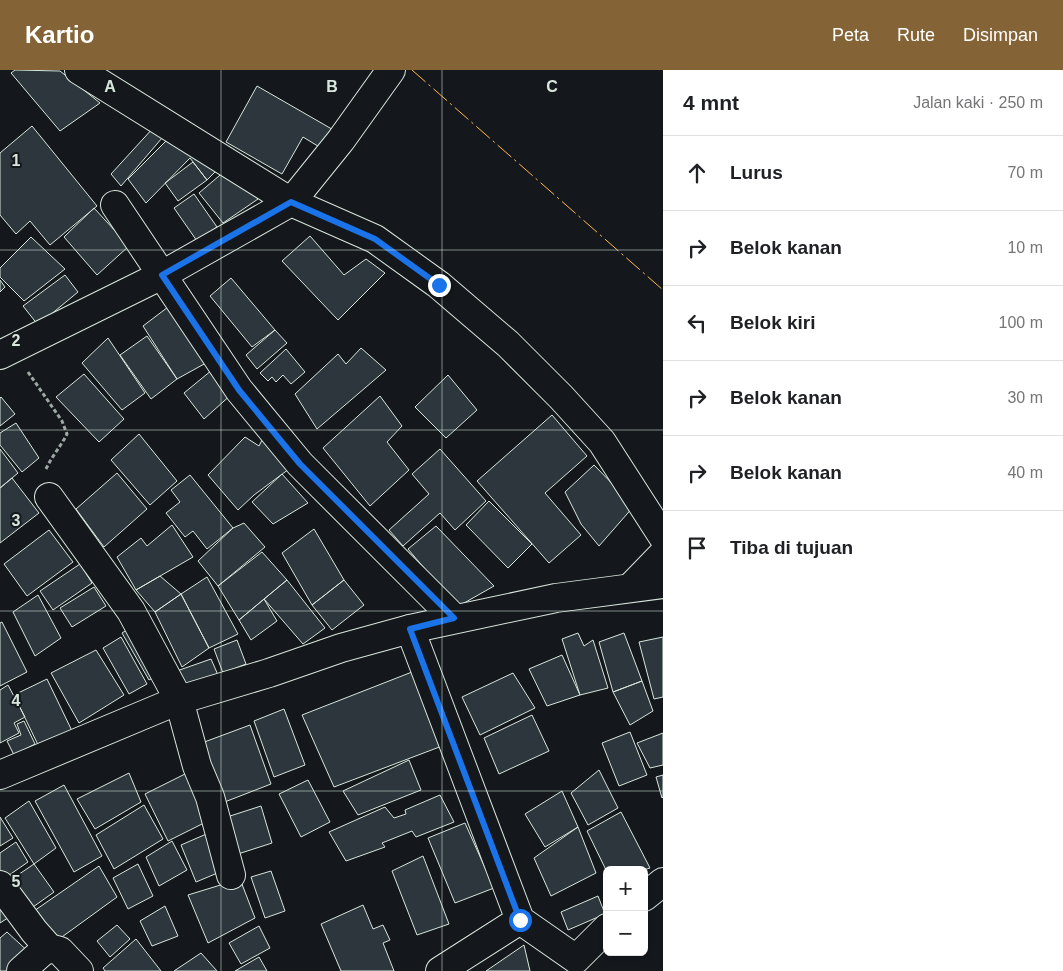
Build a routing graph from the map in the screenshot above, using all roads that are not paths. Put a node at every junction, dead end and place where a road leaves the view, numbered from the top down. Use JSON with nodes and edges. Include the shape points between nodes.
{"nodes":[{"id":1,"x":79,"y":70,"type":"edge"},
{"id":2,"x":391,"y":70,"type":"edge"},
{"id":3,"x":291,"y":202,"type":"junction"},
{"id":4,"x":115,"y":204,"type":"dead end"},
{"id":5,"x":162,"y":275,"type":"junction"},
{"id":6,"x":6,"y":352,"type":"edge"},
{"id":7,"x":49,"y":496,"type":"road end"},
{"id":8,"x":663,"y":537,"type":"edge"},
{"id":9,"x":663,"y":554,"type":"edge"},
{"id":10,"x":663,"y":584,"type":"edge"},
{"id":11,"x":631,"y":587,"type":"junction"},
{"id":12,"x":454,"y":618,"type":"junction"},
{"id":13,"x":410,"y":629,"type":"junction"},
{"id":14,"x":179,"y":700,"type":"junction"},
{"id":15,"x":0,"y":775,"type":"edge"},
{"id":16,"x":231,"y":876,"type":"dead end"},
{"id":17,"x":663,"y":882,"type":"edge"},
{"id":18,"x":0,"y":885,"type":"edge"},
{"id":19,"x":648,"y":894,"type":"edge"},
{"id":20,"x":520,"y":920,"type":"junction"},
{"id":21,"x":603,"y":932,"type":"edge"},
{"id":22,"x":48,"y":948,"type":"junction"},
{"id":23,"x":572,"y":965,"type":"edge"},
{"id":24,"x":21,"y":971,"type":"edge"},
{"id":25,"x":79,"y":971,"type":"edge"},
{"id":26,"x":440,"y":971,"type":"edge"}],
"edges":[{"from":1,"to":3,"type":"street"},
{"from":2,"to":3,"type":"street"},
{"from":3,"to":5,"type":"street"},
{"from":3,"to":8,"type":"street","via":[[375,239],[439,285],[508,344],[602,442]]},
{"from":4,"to":5,"type":"street"},
{"from":5,"to":6,"type":"street"},
{"from":5,"to":12,"type":"street","via":[[239,390],[300,464]]},
{"from":7,"to":14,"type":"street","via":[[132,610]]},
{"from":9,"to":11,"type":"street"},
{"from":10,"to":11,"type":"street"},
{"from":11,"to":12,"type":"street"},
{"from":12,"to":13,"type":"street"},
{"from":13,"to":14,"type":"street"},
{"from":13,"to":20,"type":"street"},
{"from":14,"to":15,"type":"street"},
{"from":14,"to":16,"type":"street"},
{"from":17,"to":19,"type":"street"},
{"from":18,"to":22,"type":"street"},
{"from":20,"to":23,"type":"street"},
{"from":20,"to":26,"type":"street"},
{"from":21,"to":23,"type":"street"},
{"from":22,"to":24,"type":"street"},
{"from":22,"to":25,"type":"street","via":[[60,951]]}]}
